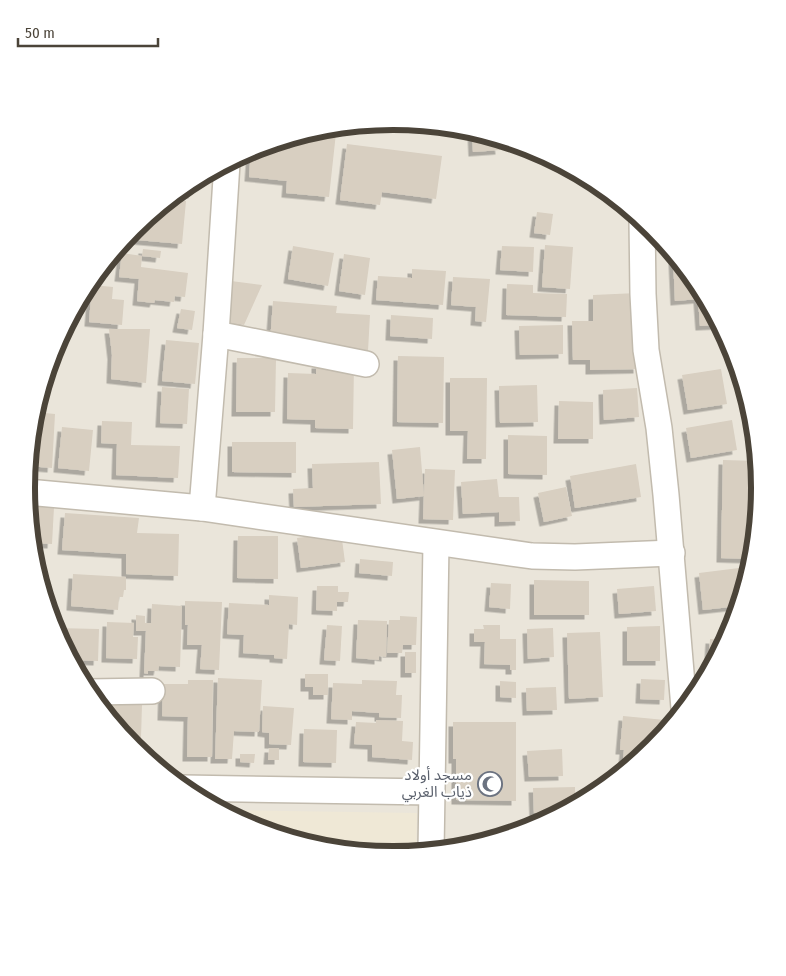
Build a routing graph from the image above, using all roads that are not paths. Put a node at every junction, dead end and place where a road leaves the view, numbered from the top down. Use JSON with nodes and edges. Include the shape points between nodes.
{"nodes":[{"id":1,"x":226,"y":171,"type":"edge"},
{"id":2,"x":642,"y":231,"type":"edge"},
{"id":3,"x":216,"y":334,"type":"junction"},
{"id":4,"x":366,"y":364,"type":"dead end"},
{"id":5,"x":35,"y":493,"type":"edge"},
{"id":6,"x":202,"y":508,"type":"junction"},
{"id":7,"x":436,"y":543,"type":"junction"},
{"id":8,"x":672,"y":553,"type":"junction"},
{"id":9,"x":152,"y":691,"type":"dead end"},
{"id":10,"x":99,"y":692,"type":"edge"},
{"id":11,"x":683,"y":698,"type":"edge"},
{"id":12,"x":198,"y":788,"type":"edge"},
{"id":13,"x":432,"y":792,"type":"junction"},
{"id":14,"x":431,"y":844,"type":"edge"}],
"edges":[{"from":1,"to":3,"type":"street"},
{"from":2,"to":8,"type":"street","via":[[646,350],[659,428]]},
{"from":3,"to":4,"type":"street"},
{"from":3,"to":6,"type":"street"},
{"from":5,"to":6,"type":"street"},
{"from":6,"to":7,"type":"street"},
{"from":7,"to":8,"type":"street","via":[[532,556]]},
{"from":7,"to":13,"type":"street"},
{"from":8,"to":11,"type":"street"},
{"from":9,"to":10,"type":"street"},
{"from":12,"to":13,"type":"street"},
{"from":13,"to":14,"type":"street"}]}
